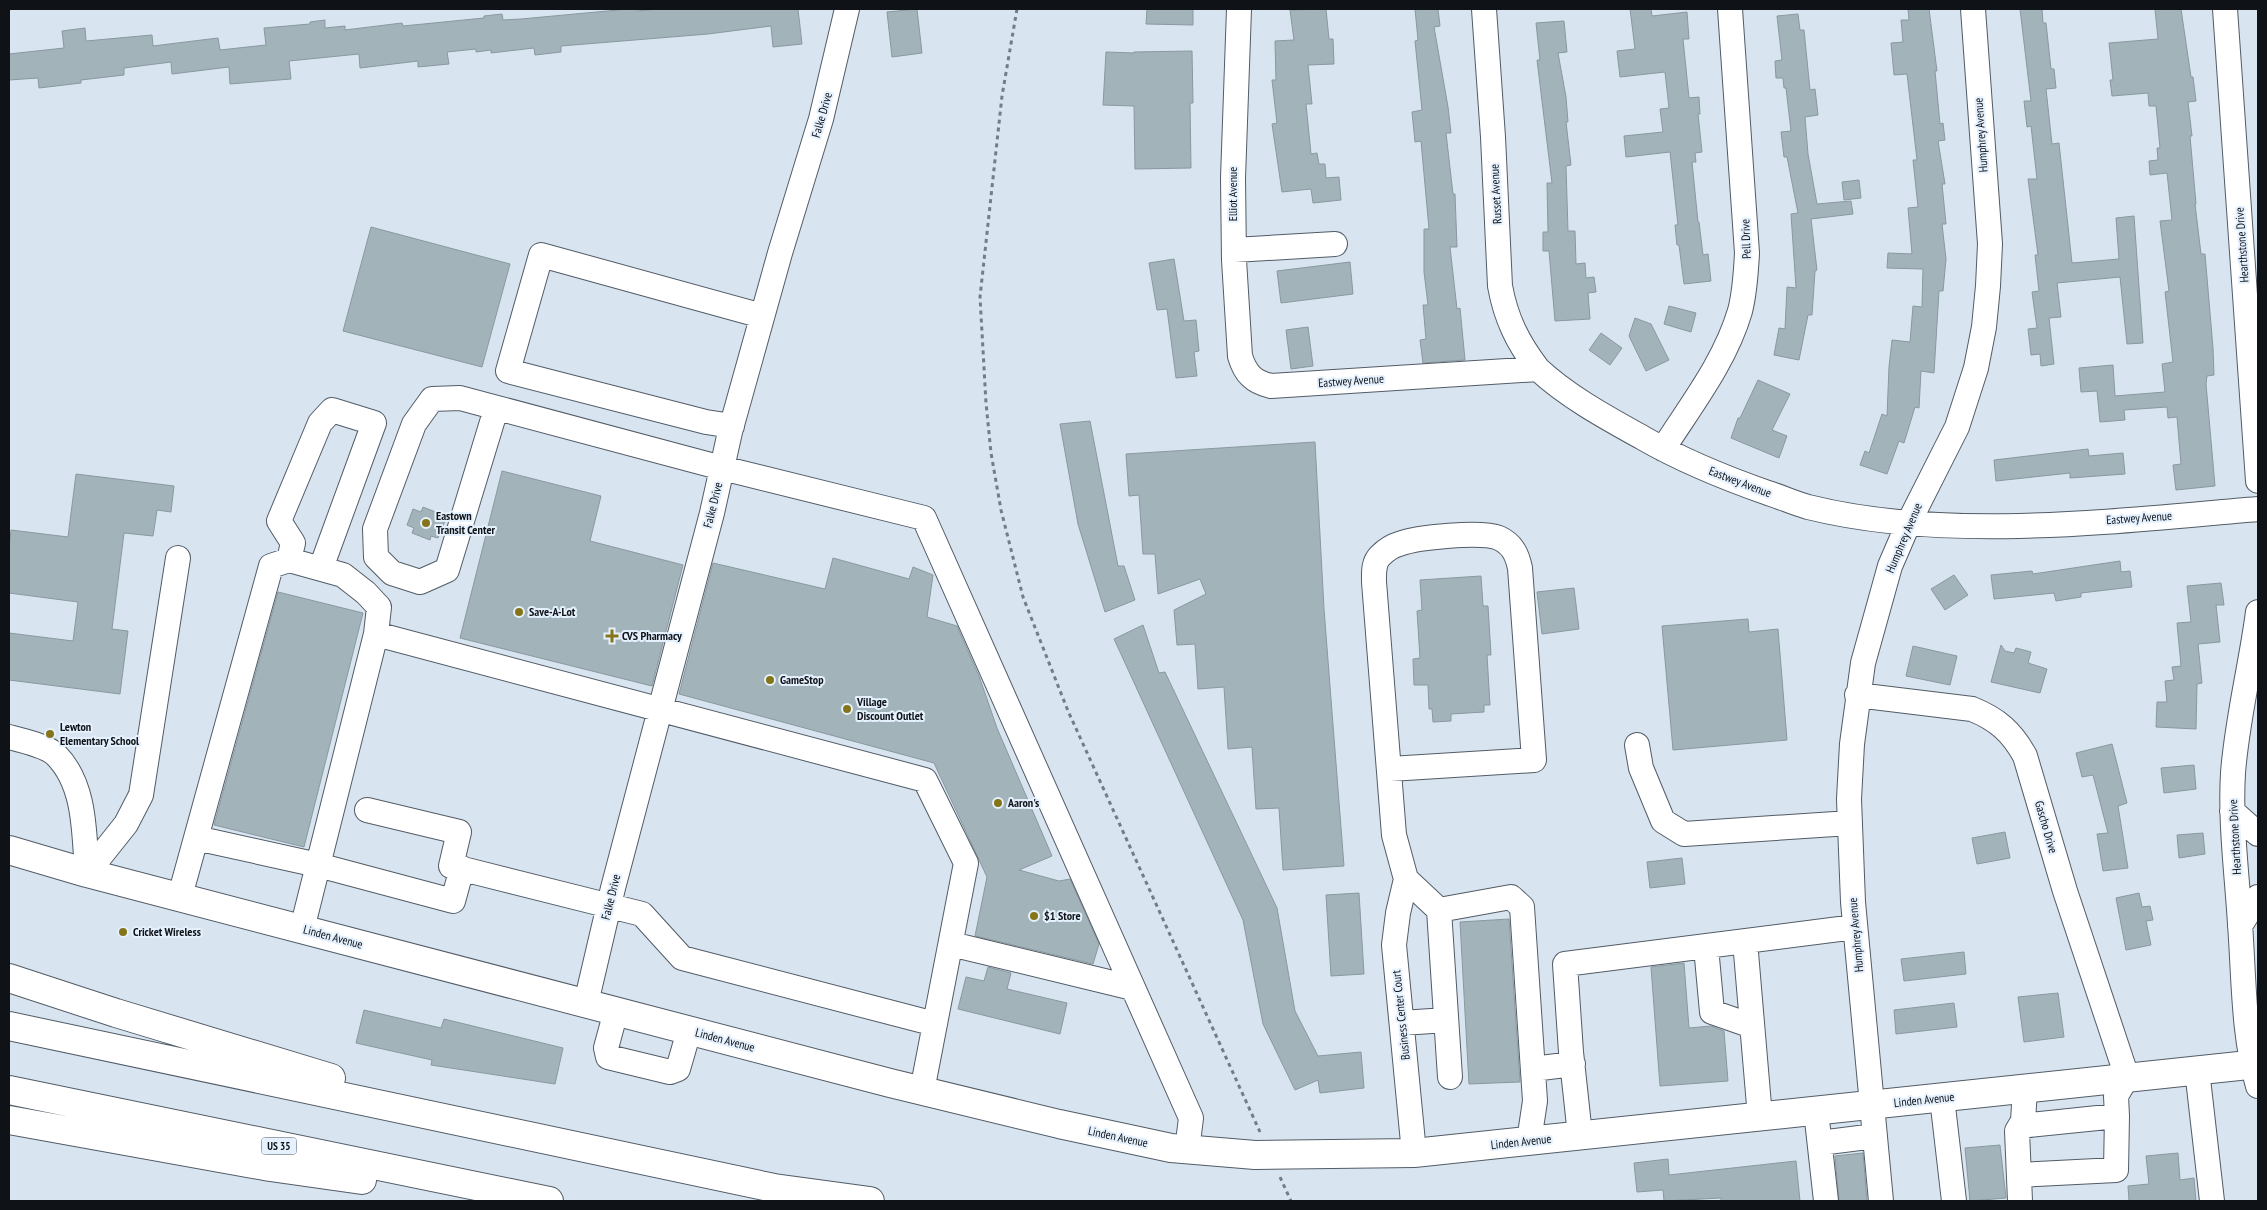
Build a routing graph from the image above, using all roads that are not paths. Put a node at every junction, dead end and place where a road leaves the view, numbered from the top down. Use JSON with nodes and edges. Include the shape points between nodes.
{"nodes":[{"id":1,"x":847,"y":9,"type":"edge"},
{"id":2,"x":1238,"y":9,"type":"edge"},
{"id":3,"x":1484,"y":9,"type":"edge"},
{"id":4,"x":1730,"y":9,"type":"edge"},
{"id":5,"x":1973,"y":9,"type":"edge"},
{"id":6,"x":2225,"y":9,"type":"edge"},
{"id":7,"x":1335,"y":244,"type":"dead end"},
{"id":8,"x":1234,"y":250,"type":"junction"},
{"id":9,"x":762,"y":316,"type":"junction"},
{"id":10,"x":1538,"y":369,"type":"junction"},
{"id":11,"x":1249,"y":376,"type":"joint"},
{"id":12,"x":496,"y":409,"type":"junction"},
{"id":13,"x":732,"y":426,"type":"junction"},
{"id":14,"x":1663,"y":449,"type":"junction"},
{"id":15,"x":722,"y":468,"type":"junction"},
{"id":16,"x":2258,"y":481,"type":"edge"},
{"id":17,"x":2258,"y":509,"type":"edge"},
{"id":18,"x":1909,"y":522,"type":"junction"},
{"id":19,"x":178,"y":558,"type":"dead end"},
{"id":20,"x":289,"y":560,"type":"junction"},
{"id":21,"x":321,"y":568,"type":"junction"},
{"id":22,"x":2258,"y":612,"type":"edge"},
{"id":23,"x":376,"y":634,"type":"junction"},
{"id":24,"x":2256,"y":645,"type":"edge"},
{"id":25,"x":1858,"y":695,"type":"junction"},
{"id":26,"x":660,"y":709,"type":"junction"},
{"id":27,"x":9,"y":737,"type":"edge"},
{"id":28,"x":1637,"y":745,"type":"dead end"},
{"id":29,"x":1390,"y":769,"type":"junction"},
{"id":30,"x":367,"y":810,"type":"dead end"},
{"id":31,"x":2232,"y":811,"type":"junction"},
{"id":32,"x":1850,"y":823,"type":"junction"},
{"id":33,"x":2258,"y":834,"type":"edge"},
{"id":34,"x":196,"y":838,"type":"junction"},
{"id":35,"x":9,"y":850,"type":"edge"},
{"id":36,"x":318,"y":865,"type":"junction"},
{"id":37,"x":462,"y":868,"type":"junction"},
{"id":38,"x":87,"y":873,"type":"junction"},
{"id":39,"x":1406,"y":879,"type":"junction"},
{"id":40,"x":180,"y":896,"type":"junction"},
{"id":41,"x":2258,"y":897,"type":"edge"},
{"id":42,"x":610,"y":904,"type":"junction"},
{"id":43,"x":1439,"y":910,"type":"junction"},
{"id":44,"x":2240,"y":926,"type":"junction"},
{"id":45,"x":1855,"y":927,"type":"junction"},
{"id":46,"x":302,"y":929,"type":"junction"},
{"id":47,"x":1745,"y":941,"type":"junction"},
{"id":48,"x":950,"y":944,"type":"junction"},
{"id":49,"x":1706,"y":947,"type":"junction"},
{"id":50,"x":9,"y":978,"type":"edge"},
{"id":51,"x":1133,"y":988,"type":"junction"},
{"id":52,"x":586,"y":1003,"type":"junction"},
{"id":53,"x":616,"y":1011,"type":"junction"},
{"id":54,"x":1446,"y":1020,"type":"junction"},
{"id":55,"x":1402,"y":1022,"type":"junction"},
{"id":56,"x":935,"y":1024,"type":"junction"},
{"id":57,"x":9,"y":1026,"type":"edge"},
{"id":58,"x":1752,"y":1026,"type":"junction"},
{"id":59,"x":689,"y":1031,"type":"junction"},
{"id":60,"x":1573,"y":1064,"type":"junction"},
{"id":61,"x":1533,"y":1069,"type":"junction"},
{"id":62,"x":2197,"y":1070,"type":"junction"},
{"id":63,"x":2256,"y":1071,"type":"edge"},
{"id":64,"x":1450,"y":1077,"type":"dead end"},
{"id":65,"x":2127,"y":1077,"type":"junction"},
{"id":66,"x":2025,"y":1089,"type":"junction"},
{"id":67,"x":9,"y":1090,"type":"edge"},
{"id":68,"x":922,"y":1091,"type":"junction"},
{"id":69,"x":1942,"y":1098,"type":"junction"},
{"id":70,"x":1872,"y":1106,"type":"junction"},
{"id":71,"x":1816,"y":1111,"type":"junction"},
{"id":72,"x":2117,"y":1116,"type":"junction"},
{"id":73,"x":444,"y":1117,"type":"junction"},
{"id":74,"x":1760,"y":1117,"type":"junction"},
{"id":75,"x":9,"y":1120,"type":"edge"},
{"id":76,"x":2020,"y":1126,"type":"junction"},
{"id":77,"x":1580,"y":1135,"type":"junction"},
{"id":78,"x":1875,"y":1136,"type":"junction"},
{"id":79,"x":1528,"y":1141,"type":"junction"},
{"id":80,"x":1820,"y":1143,"type":"junction"},
{"id":81,"x":1187,"y":1150,"type":"junction"},
{"id":82,"x":1414,"y":1153,"type":"junction"},
{"id":83,"x":2018,"y":1176,"type":"junction"},
{"id":84,"x":519,"y":1201,"type":"edge"},
{"id":85,"x":549,"y":1201,"type":"edge"},
{"id":86,"x":870,"y":1201,"type":"edge"},
{"id":87,"x":1826,"y":1201,"type":"edge"},
{"id":88,"x":1881,"y":1201,"type":"edge"},
{"id":89,"x":1954,"y":1201,"type":"edge"},
{"id":90,"x":2020,"y":1201,"type":"edge"},
{"id":91,"x":2212,"y":1201,"type":"edge"}],
"edges":[{"from":1,"to":9,"type":"street","name":"Falke Drive","via":[[821,119]]},
{"from":2,"to":8,"type":"street","name":"Elliot Avenue"},
{"from":3,"to":10,"type":"street","name":"Russet Avenue","via":[[1500,286],[1511,329]]},
{"from":4,"to":14,"type":"street","name":"Pell Drive","via":[[1747,253],[1745,282],[1740,310],[1718,363]]},
{"from":5,"to":18,"type":"street","name":"Humphrey Avenue","via":[[1990,244],[1984,327],[1976,368],[1957,427]]},
{"from":6,"to":16,"type":"street","name":"Hearthstone Drive"},
{"from":7,"to":8,"type":"street"},
{"from":8,"to":11,"type":"street","name":"Elliot Avenue","via":[[1240,356]]},
{"from":9,"to":13,"type":"street","name":"Falke Drive"},
{"from":9,"to":13,"type":"street","via":[[541,255],[508,371]]},
{"from":10,"to":11,"type":"street","name":"Eastwey Avenue","via":[[1271,386],[1260,384]]},
{"from":10,"to":14,"type":"street","name":"Eastwey Avenue","via":[[1570,394]]},
{"from":12,"to":12,"type":"street","via":[[447,570],[420,582],[392,573],[376,557],[375,529],[414,424],[432,399],[460,398]]},
{"from":12,"to":15,"type":"street"},
{"from":13,"to":15,"type":"street","name":"Falke Drive"},
{"from":14,"to":18,"type":"street","name":"Eastwey Avenue","via":[[1740,483],[1807,506]]},
{"from":15,"to":26,"type":"street","name":"Falke Drive"},
{"from":15,"to":51,"type":"street","via":[[924,518]]},
{"from":17,"to":18,"type":"street","name":"Eastwey Avenue","via":[[2042,525],[1962,526]]},
{"from":18,"to":25,"type":"street","name":"Humphrey Avenue","via":[[1890,566],[1863,663]]},
{"from":19,"to":38,"type":"street","via":[[141,795],[126,824]]},
{"from":20,"to":21,"type":"street"},
{"from":20,"to":21,"type":"street","via":[[292,543],[279,521],[320,423],[332,410],[374,423]]},
{"from":20,"to":34,"type":"street","via":[[271,566]]},
{"from":21,"to":23,"type":"street","via":[[343,575],[378,607]]},
{"from":22,"to":24,"type":"street","name":"Hearthstone Drive"},
{"from":23,"to":26,"type":"street"},
{"from":23,"to":36,"type":"street"},
{"from":24,"to":31,"type":"street","name":"Hearthstone Drive","via":[[2238,735]]},
{"from":25,"to":32,"type":"street","name":"Humphrey Avenue","via":[[1852,744]]},
{"from":25,"to":65,"type":"street","name":"Gascho Drive","via":[[1972,710],[2002,725],[2017,741],[2025,756],[2065,892]]},
{"from":26,"to":42,"type":"street","name":"Falke Drive"},
{"from":26,"to":48,"type":"street","via":[[925,780],[966,863]]},
{"from":27,"to":38,"type":"street","via":[[55,754],[74,783],[82,812]]},
{"from":28,"to":32,"type":"street","via":[[1641,768],[1663,821],[1684,834]]},
{"from":29,"to":29,"type":"street","via":[[1374,582],[1378,558],[1399,544],[1413,540],[1474,534],[1499,538],[1511,546],[1520,568],[1534,760]]},
{"from":29,"to":39,"type":"street","via":[[1394,835]]},
{"from":30,"to":37,"type":"street","via":[[459,832],[451,866]]},
{"from":31,"to":33,"type":"street"},
{"from":31,"to":44,"type":"street","name":"Hearthstone Drive"},
{"from":32,"to":45,"type":"street","name":"Humphrey Avenue"},
{"from":34,"to":36,"type":"street"},
{"from":34,"to":40,"type":"street"},
{"from":35,"to":38,"type":"main road","name":"Linden Avenue"},
{"from":36,"to":37,"type":"street","via":[[453,901]]},
{"from":36,"to":46,"type":"street"},
{"from":37,"to":42,"type":"street"},
{"from":38,"to":40,"type":"main road","name":"Linden Avenue"},
{"from":39,"to":43,"type":"street"},
{"from":39,"to":55,"type":"street","name":"Business Center Court","via":[[1394,946]]},
{"from":40,"to":46,"type":"main road","name":"Linden Avenue"},
{"from":41,"to":44,"type":"street"},
{"from":42,"to":52,"type":"street","name":"Falke Drive"},
{"from":42,"to":56,"type":"street","via":[[642,914],[682,958]]},
{"from":43,"to":54,"type":"street"},
{"from":43,"to":61,"type":"street","via":[[1511,897],[1522,907]]},
{"from":44,"to":63,"type":"street","name":"Hearthstone Drive"},
{"from":45,"to":47,"type":"street"},
{"from":45,"to":70,"type":"street","name":"Humphrey Avenue"},
{"from":46,"to":52,"type":"main road","name":"Linden Avenue"},
{"from":47,"to":49,"type":"street"},
{"from":47,"to":58,"type":"street"},
{"from":48,"to":51,"type":"street"},
{"from":48,"to":56,"type":"street"},
{"from":49,"to":58,"type":"street","via":[[1712,1012]]},
{"from":49,"to":60,"type":"street","via":[[1565,964]]},
{"from":50,"to":73,"type":"main road","via":[[302,1068]]},
{"from":51,"to":81,"type":"street","via":[[1191,1118]]},
{"from":52,"to":53,"type":"main road","name":"Linden Avenue"},
{"from":53,"to":59,"type":"main road","name":"Linden Avenue"},
{"from":53,"to":59,"type":"street","via":[[606,1048],[608,1057],[670,1072],[678,1069]]},
{"from":54,"to":55,"type":"street"},
{"from":54,"to":64,"type":"street"},
{"from":55,"to":82,"type":"street","name":"Business Center Court"},
{"from":56,"to":68,"type":"street"},
{"from":57,"to":73,"type":"main road"},
{"from":58,"to":74,"type":"street"},
{"from":59,"to":68,"type":"main road","name":"Linden Avenue"},
{"from":60,"to":61,"type":"street"},
{"from":60,"to":77,"type":"street"},
{"from":61,"to":79,"type":"street","via":[[1535,1101]]},
{"from":62,"to":63,"type":"main road","name":"Linden Avenue"},
{"from":62,"to":65,"type":"main road","name":"Linden Avenue"},
{"from":62,"to":91,"type":"street"},
{"from":65,"to":66,"type":"main road","name":"Linden Avenue"},
{"from":65,"to":72,"type":"street","via":[[2116,1096]]},
{"from":66,"to":69,"type":"main road","name":"Linden Avenue"},
{"from":66,"to":76,"type":"street","via":[[2026,1110]]},
{"from":67,"to":85,"type":"main road","number":"US 35"},
{"from":68,"to":81,"type":"main road","name":"Linden Avenue"},
{"from":69,"to":70,"type":"main road","name":"Linden Avenue"},
{"from":69,"to":89,"type":"street"},
{"from":70,"to":71,"type":"main road","name":"Linden Avenue"},
{"from":70,"to":78,"type":"street","name":"Humphrey Avenue"},
{"from":71,"to":74,"type":"main road","name":"Linden Avenue"},
{"from":71,"to":80,"type":"street"},
{"from":72,"to":76,"type":"street"},
{"from":72,"to":83,"type":"street","via":[[2116,1170]]},
{"from":73,"to":86,"type":"main road","via":[[774,1188]]},
{"from":74,"to":77,"type":"main road","name":"Linden Avenue"},
{"from":75,"to":84,"type":"main road","via":[[270,1168]]},
{"from":76,"to":83,"type":"street","via":[[2017,1131]]},
{"from":77,"to":79,"type":"main road","name":"Linden Avenue"},
{"from":78,"to":80,"type":"street"},
{"from":78,"to":88,"type":"street","name":"Humphrey Avenue"},
{"from":79,"to":82,"type":"main road","name":"Linden Avenue"},
{"from":80,"to":87,"type":"street"},
{"from":81,"to":82,"type":"main road","name":"Linden Avenue","via":[[1287,1155]]},
{"from":83,"to":90,"type":"street"}]}
